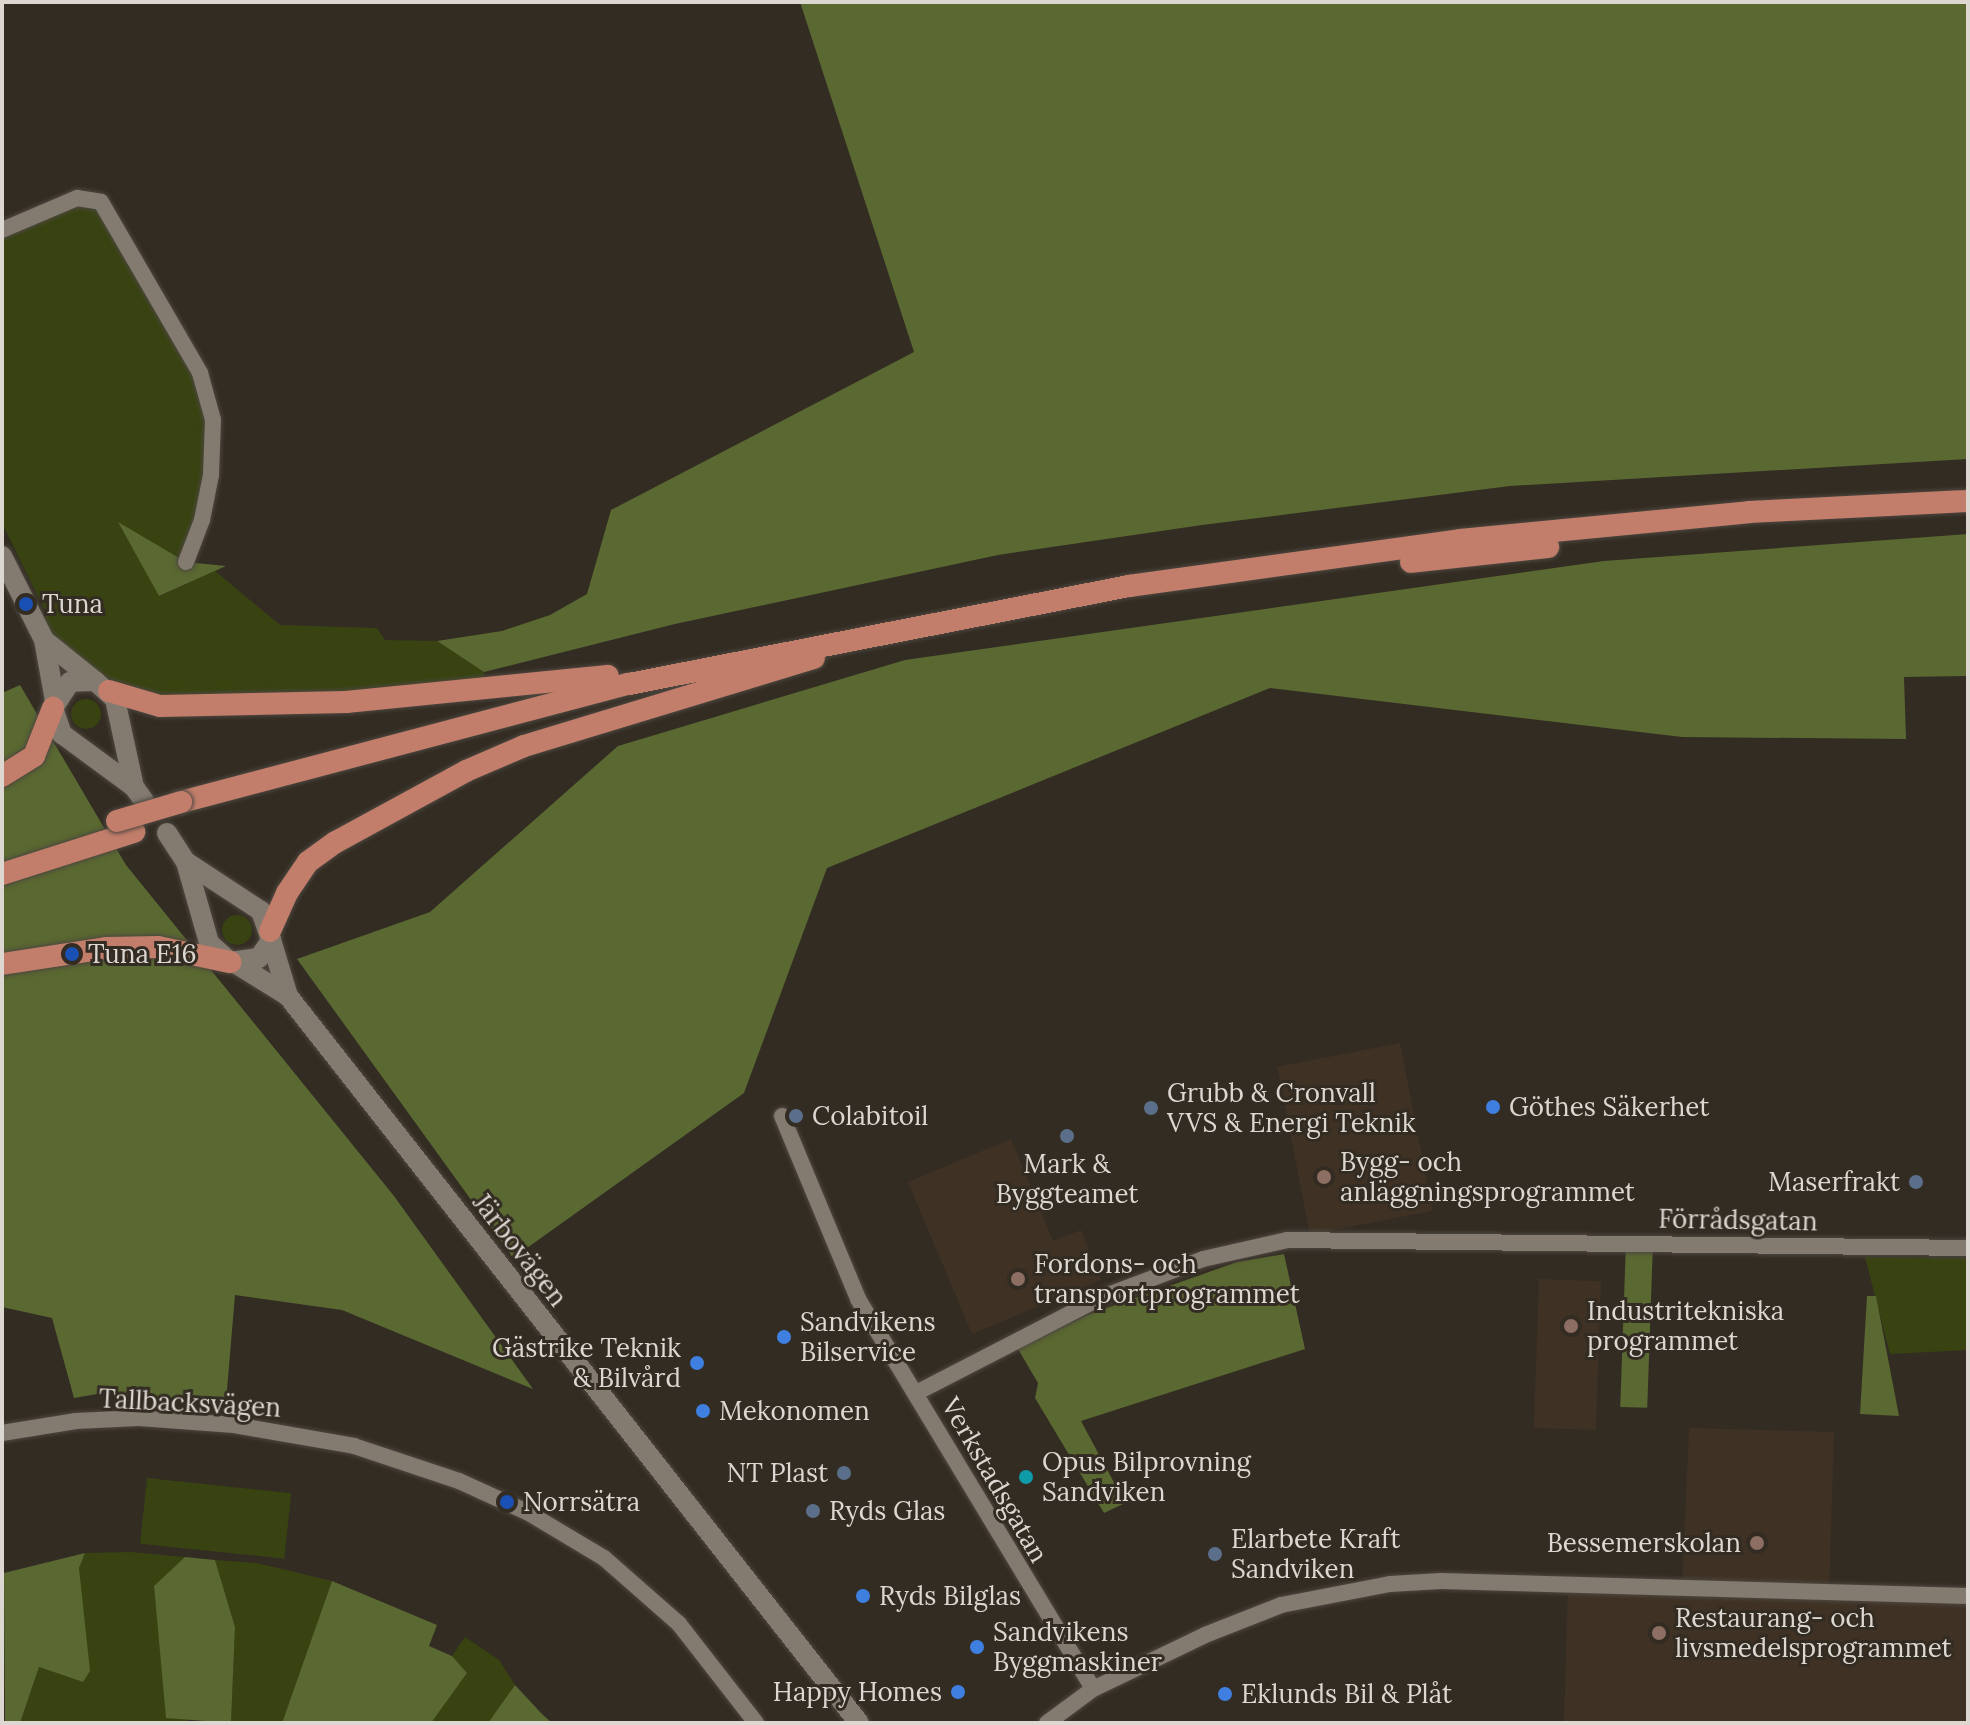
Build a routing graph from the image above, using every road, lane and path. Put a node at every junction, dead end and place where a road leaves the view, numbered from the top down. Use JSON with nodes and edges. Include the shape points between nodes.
{"nodes":[{"id":1,"x":2,"y":230,"type":"edge"},
{"id":2,"x":1968,"y":501,"type":"edge"},
{"id":3,"x":1968,"y":514,"type":"edge"},
{"id":4,"x":2,"y":556,"type":"edge"},
{"id":5,"x":186,"y":562,"type":"dead end"},
{"id":6,"x":44,"y":640,"type":"junction"},
{"id":7,"x":813,"y":651,"type":"junction"},
{"id":8,"x":102,"y":686,"type":"junction"},
{"id":9,"x":54,"y":705,"type":"junction"},
{"id":10,"x":2,"y":776,"type":"edge"},
{"id":11,"x":126,"y":827,"type":"junction"},
{"id":12,"x":167,"y":833,"type":"dead end"},
{"id":13,"x":2,"y":859,"type":"edge"},
{"id":14,"x":186,"y":862,"type":"junction"},
{"id":15,"x":2,"y":874,"type":"edge"},
{"id":16,"x":271,"y":936,"type":"junction"},
{"id":17,"x":2,"y":964,"type":"edge"},
{"id":18,"x":234,"y":964,"type":"junction"},
{"id":19,"x":288,"y":996,"type":"junction"},
{"id":20,"x":782,"y":1116,"type":"dead end"},
{"id":21,"x":1968,"y":1248,"type":"edge"},
{"id":22,"x":916,"y":1393,"type":"junction"},
{"id":23,"x":2,"y":1433,"type":"edge"},
{"id":24,"x":1968,"y":1596,"type":"edge"},
{"id":25,"x":1093,"y":1689,"type":"junction"},
{"id":26,"x":756,"y":1723,"type":"edge"},
{"id":27,"x":859,"y":1723,"type":"edge"},
{"id":28,"x":1047,"y":1723,"type":"edge"}],
"edges":[{"from":1,"to":5,"type":"street","via":[[77,198],[101,202],[200,373],[213,420],[211,475]]},
{"from":2,"to":7,"type":"highway","via":[[1749,512],[1460,540],[1129,586]]},
{"from":3,"to":7,"type":"highway","via":[[1750,527],[1463,555]]},
{"from":4,"to":6,"type":"main road"},
{"from":6,"to":8,"type":"main road"},
{"from":6,"to":9,"type":"main road"},
{"from":7,"to":8,"type":"highway","via":[[538,686],[346,702],[160,706]]},
{"from":7,"to":11,"type":"highway","bridge":true,"via":[[540,706]]},
{"from":7,"to":16,"type":"highway","via":[[524,746],[466,771],[308,862],[287,893]]},
{"from":8,"to":9,"type":"main road","via":[[70,682]]},
{"from":8,"to":9,"type":"main road","via":[[119,713],[139,794],[62,734]]},
{"from":9,"to":10,"type":"highway","via":[[34,756]]},
{"from":11,"to":13,"type":"highway"},
{"from":11,"to":15,"type":"highway"},
{"from":12,"to":14,"type":"main road","name":"Järbovägen"},
{"from":14,"to":16,"type":"main road","name":"Järbovägen","via":[[261,911]]},
{"from":14,"to":18,"type":"main road","name":"Järbovägen","via":[[209,943]]},
{"from":16,"to":18,"type":"main road","via":[[259,958]]},
{"from":16,"to":19,"type":"main road","name":"Järbovägen"},
{"from":17,"to":18,"type":"highway","via":[[106,948],[158,947]]},
{"from":18,"to":19,"type":"main road","name":"Järbovägen"},
{"from":19,"to":27,"type":"main road","name":"Järbovägen"},
{"from":20,"to":22,"type":"street","name":"Verkstadsgatan","via":[[858,1299]]},
{"from":21,"to":22,"type":"street","name":"Förrådsgatan","via":[[1287,1240],[1203,1259],[1100,1298]]},
{"from":22,"to":25,"type":"street","name":"Verkstadsgatan"},
{"from":23,"to":26,"type":"street","name":"Tallbacksvägen","via":[[139,1418],[234,1425],[376,1452],[459,1481],[544,1521],[614,1565],[679,1624]]},
{"from":24,"to":25,"type":"street","via":[[1441,1581],[1390,1584],[1281,1605]]},
{"from":25,"to":28,"type":"street"}]}
